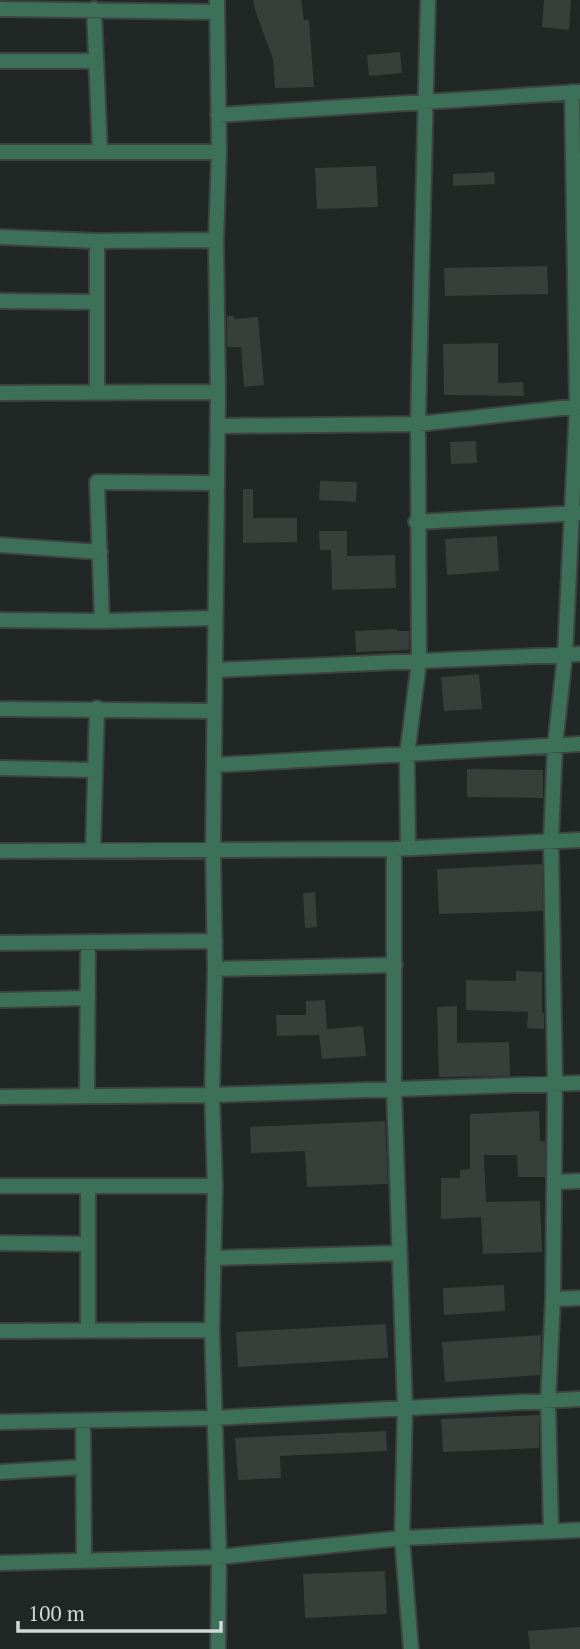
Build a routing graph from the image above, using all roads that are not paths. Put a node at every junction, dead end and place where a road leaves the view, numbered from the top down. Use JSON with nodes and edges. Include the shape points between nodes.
{"nodes":[{"id":1,"x":428,"y":0,"type":"edge"},
{"id":2,"x":217,"y":6,"type":"edge"},
{"id":3,"x":0,"y":9,"type":"edge"},
{"id":4,"x":94,"y":9,"type":"junction"},
{"id":5,"x":0,"y":61,"type":"edge"},
{"id":6,"x":95,"y":61,"type":"junction"},
{"id":7,"x":576,"y":92,"type":"edge"},
{"id":8,"x":424,"y":103,"type":"junction"},
{"id":9,"x":218,"y":115,"type":"junction"},
{"id":10,"x":0,"y":152,"type":"edge"},
{"id":11,"x":100,"y":152,"type":"junction"},
{"id":12,"x":219,"y":152,"type":"junction"},
{"id":13,"x":0,"y":237,"type":"edge"},
{"id":14,"x":216,"y":240,"type":"junction"},
{"id":15,"x":97,"y":241,"type":"junction"},
{"id":16,"x":0,"y":301,"type":"edge"},
{"id":17,"x":97,"y":302,"type":"junction"},
{"id":18,"x":97,"y":391,"type":"junction"},
{"id":19,"x":218,"y":392,"type":"junction"},
{"id":20,"x":0,"y":393,"type":"edge"},
{"id":21,"x":579,"y":406,"type":"edge"},
{"id":22,"x":418,"y":424,"type":"junction"},
{"id":23,"x":218,"y":426,"type":"junction"},
{"id":24,"x":217,"y":483,"type":"junction"},
{"id":25,"x":575,"y":514,"type":"edge"},
{"id":26,"x":416,"y":522,"type":"junction"},
{"id":27,"x":0,"y":545,"type":"edge"},
{"id":28,"x":100,"y":552,"type":"junction"},
{"id":29,"x":215,"y":618,"type":"junction"},
{"id":30,"x":0,"y":620,"type":"edge"},
{"id":31,"x":102,"y":621,"type":"junction"},
{"id":32,"x":573,"y":654,"type":"edge"},
{"id":33,"x":419,"y":662,"type":"junction"},
{"id":34,"x":215,"y":670,"type":"junction"},
{"id":35,"x":97,"y":708,"type":"junction"},
{"id":36,"x":0,"y":709,"type":"edge"},
{"id":37,"x":214,"y":711,"type":"junction"},
{"id":38,"x":580,"y":744,"type":"edge"},
{"id":39,"x":555,"y":745,"type":"junction"},
{"id":40,"x":407,"y":755,"type":"junction"},
{"id":41,"x":215,"y":765,"type":"junction"},
{"id":42,"x":0,"y":768,"type":"edge"},
{"id":43,"x":95,"y":770,"type":"junction"},
{"id":44,"x":580,"y":840,"type":"edge"},
{"id":45,"x":551,"y":841,"type":"junction"},
{"id":46,"x":401,"y":848,"type":"junction"},
{"id":47,"x":93,"y":849,"type":"junction"},
{"id":48,"x":213,"y":850,"type":"junction"},
{"id":49,"x":0,"y":851,"type":"edge"},
{"id":50,"x":215,"y":941,"type":"junction"},
{"id":51,"x":0,"y":943,"type":"edge"},
{"id":52,"x":88,"y":943,"type":"junction"},
{"id":53,"x":395,"y":965,"type":"junction"},
{"id":54,"x":215,"y":969,"type":"junction"},
{"id":55,"x":88,"y":998,"type":"junction"},
{"id":56,"x":0,"y":1000,"type":"edge"},
{"id":57,"x":580,"y":1083,"type":"edge"},
{"id":58,"x":555,"y":1084,"type":"junction"},
{"id":59,"x":394,"y":1089,"type":"junction"},
{"id":60,"x":212,"y":1095,"type":"junction"},
{"id":61,"x":87,"y":1096,"type":"junction"},
{"id":62,"x":0,"y":1097,"type":"edge"},
{"id":63,"x":580,"y":1181,"type":"edge"},
{"id":64,"x":554,"y":1182,"type":"junction"},
{"id":65,"x":0,"y":1186,"type":"edge"},
{"id":66,"x":215,"y":1186,"type":"junction"},
{"id":67,"x":88,"y":1187,"type":"junction"},
{"id":68,"x":0,"y":1243,"type":"edge"},
{"id":69,"x":88,"y":1244,"type":"junction"},
{"id":70,"x":399,"y":1253,"type":"junction"},
{"id":71,"x":213,"y":1258,"type":"junction"},
{"id":72,"x":580,"y":1298,"type":"edge"},
{"id":73,"x":553,"y":1299,"type":"junction"},
{"id":74,"x":88,"y":1330,"type":"junction"},
{"id":75,"x":212,"y":1330,"type":"junction"},
{"id":76,"x":0,"y":1331,"type":"edge"},
{"id":77,"x":580,"y":1399,"type":"edge"},
{"id":78,"x":548,"y":1401,"type":"junction"},
{"id":79,"x":405,"y":1408,"type":"junction"},
{"id":80,"x":214,"y":1418,"type":"junction"},
{"id":81,"x":83,"y":1421,"type":"junction"},
{"id":82,"x":0,"y":1422,"type":"edge"},
{"id":83,"x":83,"y":1467,"type":"junction"},
{"id":84,"x":0,"y":1472,"type":"edge"},
{"id":85,"x":580,"y":1530,"type":"edge"},
{"id":86,"x":551,"y":1531,"type":"junction"},
{"id":87,"x":402,"y":1538,"type":"junction"},
{"id":88,"x":219,"y":1557,"type":"junction"},
{"id":89,"x":84,"y":1561,"type":"junction"},
{"id":90,"x":0,"y":1563,"type":"edge"},
{"id":91,"x":218,"y":1649,"type":"edge"},
{"id":92,"x":411,"y":1649,"type":"edge"}],
"edges":[{"from":1,"to":8,"type":"street"},
{"from":2,"to":4,"type":"street"},
{"from":2,"to":9,"type":"street"},
{"from":3,"to":4,"type":"street"},
{"from":4,"to":6,"type":"street"},
{"from":5,"to":6,"type":"street"},
{"from":6,"to":11,"type":"street"},
{"from":7,"to":8,"type":"street"},
{"from":7,"to":21,"type":"street"},
{"from":8,"to":9,"type":"street"},
{"from":8,"to":22,"type":"street"},
{"from":9,"to":12,"type":"street"},
{"from":10,"to":11,"type":"street"},
{"from":11,"to":12,"type":"street"},
{"from":12,"to":14,"type":"street"},
{"from":13,"to":15,"type":"street"},
{"from":14,"to":15,"type":"street"},
{"from":14,"to":19,"type":"street"},
{"from":15,"to":17,"type":"street"},
{"from":16,"to":17,"type":"street"},
{"from":17,"to":18,"type":"street"},
{"from":18,"to":19,"type":"street"},
{"from":18,"to":20,"type":"street"},
{"from":19,"to":23,"type":"street"},
{"from":21,"to":22,"type":"street"},
{"from":21,"to":25,"type":"street"},
{"from":22,"to":23,"type":"street"},
{"from":22,"to":26,"type":"street"},
{"from":23,"to":24,"type":"street"},
{"from":24,"to":28,"type":"street","via":[[97,482]]},
{"from":24,"to":29,"type":"street"},
{"from":25,"to":26,"type":"street"},
{"from":25,"to":32,"type":"street"},
{"from":26,"to":33,"type":"street"},
{"from":27,"to":28,"type":"street"},
{"from":28,"to":31,"type":"street"},
{"from":29,"to":31,"type":"street"},
{"from":29,"to":34,"type":"street"},
{"from":30,"to":31,"type":"street"},
{"from":32,"to":33,"type":"street"},
{"from":32,"to":39,"type":"street"},
{"from":33,"to":34,"type":"street"},
{"from":33,"to":40,"type":"street"},
{"from":34,"to":37,"type":"street"},
{"from":35,"to":36,"type":"street"},
{"from":35,"to":37,"type":"street"},
{"from":35,"to":43,"type":"street"},
{"from":37,"to":41,"type":"street"},
{"from":38,"to":39,"type":"street"},
{"from":39,"to":40,"type":"street"},
{"from":39,"to":45,"type":"street"},
{"from":40,"to":41,"type":"street"},
{"from":40,"to":46,"type":"street"},
{"from":41,"to":48,"type":"street"},
{"from":42,"to":43,"type":"street"},
{"from":43,"to":47,"type":"street"},
{"from":44,"to":45,"type":"street"},
{"from":45,"to":46,"type":"street"},
{"from":45,"to":58,"type":"street"},
{"from":46,"to":48,"type":"street"},
{"from":46,"to":53,"type":"street"},
{"from":47,"to":48,"type":"street"},
{"from":47,"to":49,"type":"street"},
{"from":48,"to":50,"type":"street"},
{"from":50,"to":52,"type":"street"},
{"from":50,"to":54,"type":"street"},
{"from":51,"to":52,"type":"street"},
{"from":52,"to":55,"type":"street"},
{"from":53,"to":54,"type":"street"},
{"from":53,"to":59,"type":"street"},
{"from":54,"to":60,"type":"street"},
{"from":55,"to":56,"type":"street"},
{"from":55,"to":61,"type":"street"},
{"from":57,"to":58,"type":"street"},
{"from":58,"to":59,"type":"street"},
{"from":58,"to":64,"type":"street"},
{"from":59,"to":60,"type":"street"},
{"from":59,"to":70,"type":"street"},
{"from":60,"to":61,"type":"street"},
{"from":60,"to":66,"type":"street"},
{"from":61,"to":62,"type":"street"},
{"from":63,"to":64,"type":"street"},
{"from":64,"to":73,"type":"street"},
{"from":65,"to":67,"type":"street"},
{"from":66,"to":67,"type":"street"},
{"from":66,"to":71,"type":"street"},
{"from":67,"to":69,"type":"street"},
{"from":68,"to":69,"type":"street"},
{"from":69,"to":74,"type":"street"},
{"from":70,"to":71,"type":"street"},
{"from":70,"to":79,"type":"street"},
{"from":71,"to":75,"type":"street"},
{"from":72,"to":73,"type":"street"},
{"from":73,"to":78,"type":"street"},
{"from":74,"to":75,"type":"street"},
{"from":74,"to":76,"type":"street"},
{"from":75,"to":80,"type":"street"},
{"from":77,"to":78,"type":"street"},
{"from":78,"to":79,"type":"street"},
{"from":78,"to":86,"type":"street"},
{"from":79,"to":80,"type":"street"},
{"from":79,"to":87,"type":"street"},
{"from":80,"to":81,"type":"street"},
{"from":80,"to":88,"type":"street"},
{"from":81,"to":82,"type":"street"},
{"from":81,"to":83,"type":"street"},
{"from":83,"to":84,"type":"street"},
{"from":83,"to":89,"type":"street"},
{"from":85,"to":86,"type":"street"},
{"from":86,"to":87,"type":"street"},
{"from":87,"to":88,"type":"street"},
{"from":87,"to":92,"type":"street"},
{"from":88,"to":89,"type":"street"},
{"from":88,"to":91,"type":"street"},
{"from":89,"to":90,"type":"street"}]}
